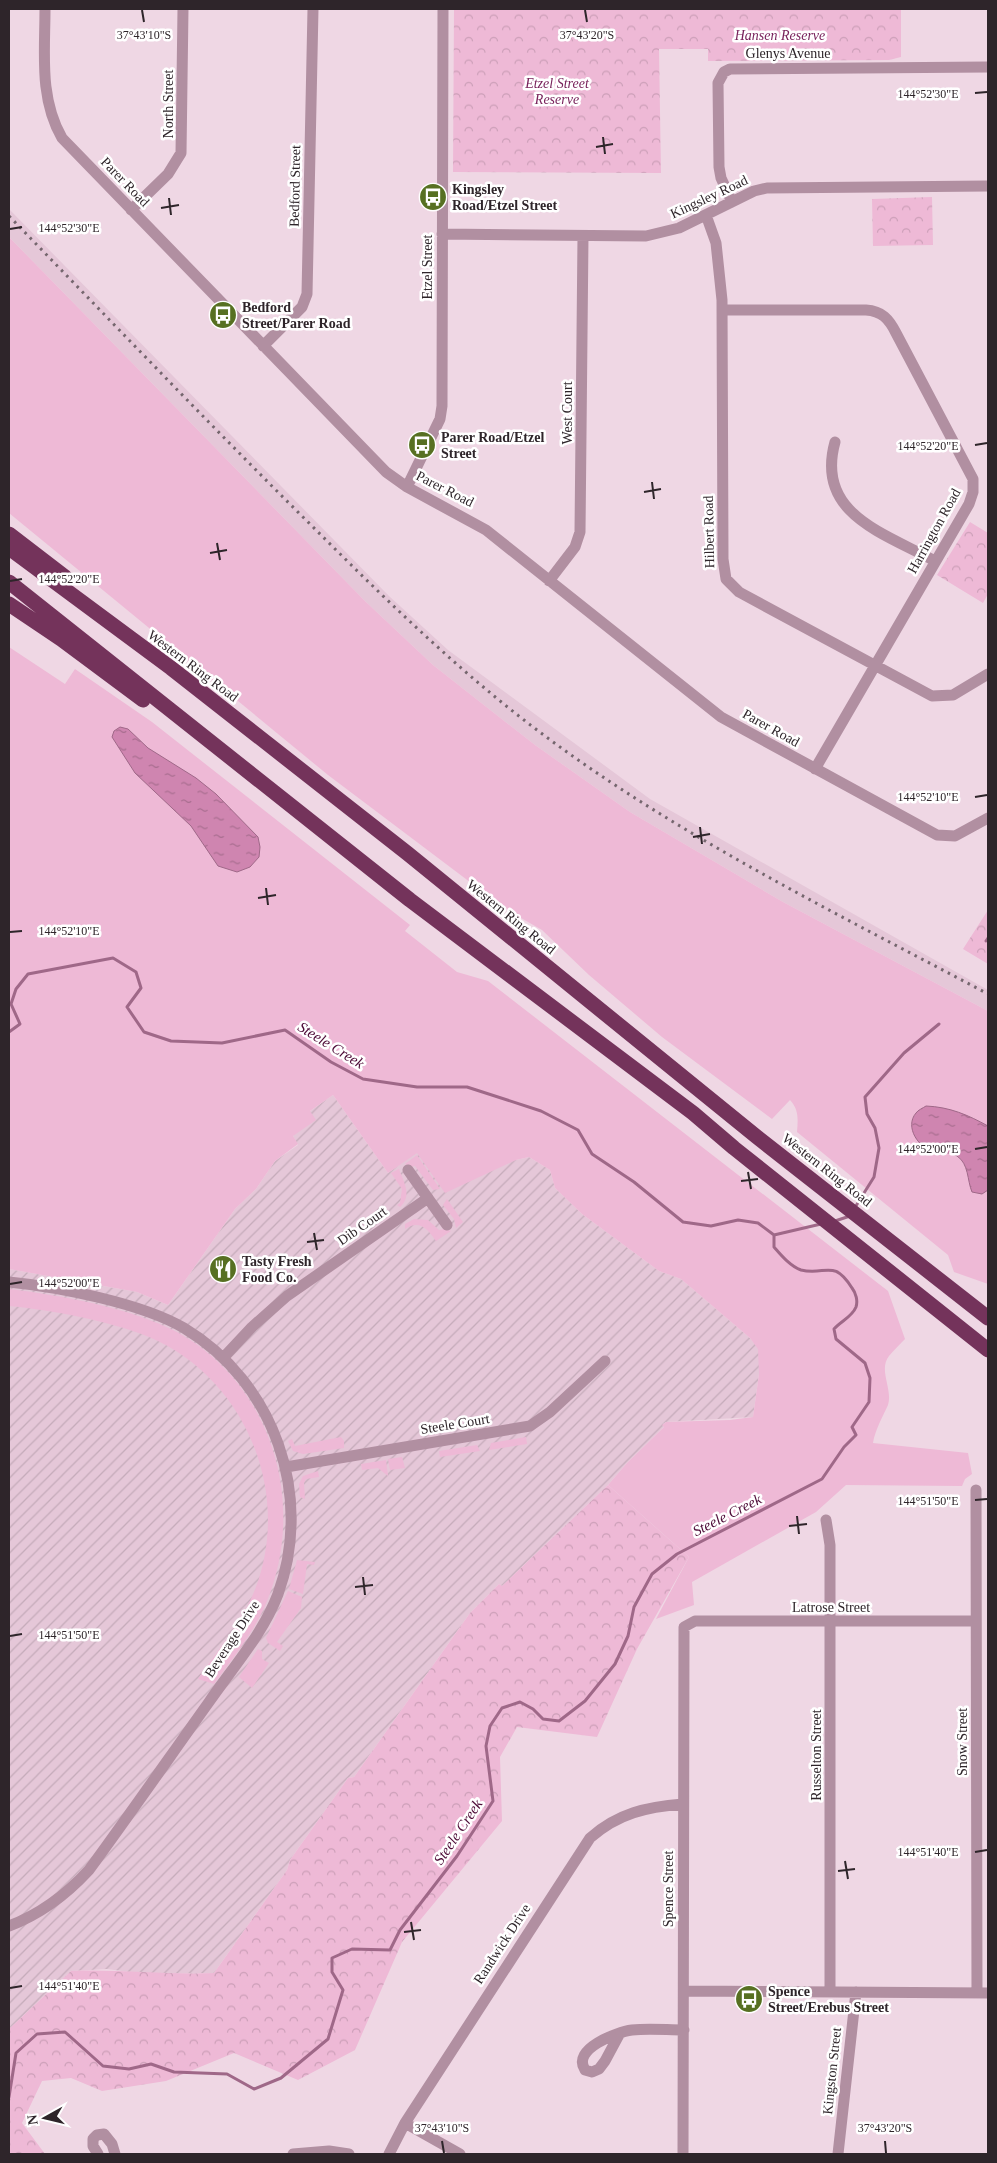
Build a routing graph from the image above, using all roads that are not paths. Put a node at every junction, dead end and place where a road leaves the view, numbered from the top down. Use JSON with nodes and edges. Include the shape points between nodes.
{"nodes":[{"id":1,"x":45,"y":9,"type":"edge"},
{"id":2,"x":183,"y":9,"type":"edge"},
{"id":3,"x":313,"y":9,"type":"edge"},
{"id":4,"x":443,"y":9,"type":"edge"},
{"id":5,"x":988,"y":67,"type":"edge"},
{"id":6,"x":988,"y":186,"type":"edge"},
{"id":7,"x":732,"y":202,"type":"junction"},
{"id":8,"x":131,"y":210,"type":"junction"},
{"id":9,"x":706,"y":215,"type":"junction"},
{"id":10,"x":442,"y":234,"type":"junction"},
{"id":11,"x":583,"y":236,"type":"junction"},
{"id":12,"x":722,"y":310,"type":"junction"},
{"id":13,"x":263,"y":346,"type":"junction"},
{"id":14,"x":835,"y":442,"type":"dead end"},
{"id":15,"x":407,"y":488,"type":"junction"},
{"id":16,"x":9,"y":534,"type":"edge"},
{"id":17,"x":9,"y":548,"type":"edge"},
{"id":18,"x":935,"y":560,"type":"junction"},
{"id":19,"x":549,"y":581,"type":"junction"},
{"id":20,"x":9,"y":582,"type":"edge"},
{"id":21,"x":9,"y":604,"type":"edge"},
{"id":22,"x":874,"y":666,"type":"junction"},
{"id":23,"x":172,"y":668,"type":"junction"},
{"id":24,"x":988,"y":674,"type":"edge"},
{"id":25,"x":815,"y":769,"type":"junction"},
{"id":26,"x":988,"y":818,"type":"edge"},
{"id":27,"x":410,"y":900,"type":"junction"},
{"id":28,"x":408,"y":1170,"type":"dead end"},
{"id":29,"x":428,"y":1198,"type":"junction"},
{"id":30,"x":447,"y":1225,"type":"dead end"},
{"id":31,"x":928,"y":1271,"type":"junction"},
{"id":32,"x":9,"y":1282,"type":"edge"},
{"id":33,"x":903,"y":1283,"type":"junction"},
{"id":34,"x":988,"y":1313,"type":"edge"},
{"id":35,"x":988,"y":1318,"type":"edge"},
{"id":36,"x":988,"y":1350,"type":"edge"},
{"id":37,"x":223,"y":1358,"type":"junction"},
{"id":38,"x":988,"y":1359,"type":"edge"},
{"id":39,"x":605,"y":1361,"type":"dead end"},
{"id":40,"x":286,"y":1467,"type":"junction"},
{"id":41,"x":976,"y":1490,"type":"dead end"},
{"id":42,"x":826,"y":1520,"type":"dead end"},
{"id":43,"x":976,"y":1576,"type":"junction"},
{"id":44,"x":988,"y":1578,"type":"edge"},
{"id":45,"x":976,"y":1622,"type":"junction"},
{"id":46,"x":831,"y":1623,"type":"junction"},
{"id":47,"x":686,"y":1624,"type":"joint"},
{"id":48,"x":982,"y":1706,"type":"edge"},
{"id":49,"x":683,"y":1804,"type":"junction"},
{"id":50,"x":983,"y":1836,"type":"edge"},
{"id":51,"x":9,"y":1926,"type":"edge"},
{"id":52,"x":684,"y":1991,"type":"junction"},
{"id":53,"x":830,"y":1992,"type":"junction"},
{"id":54,"x":856,"y":1992,"type":"junction"},
{"id":55,"x":983,"y":1993,"type":"edge"},
{"id":56,"x":684,"y":2030,"type":"junction"},
{"id":57,"x":618,"y":2035,"type":"dead end"},
{"id":58,"x":405,"y":2123,"type":"junction"},
{"id":59,"x":98,"y":2154,"type":"edge"},
{"id":60,"x":115,"y":2154,"type":"edge"},
{"id":61,"x":293,"y":2154,"type":"edge"},
{"id":62,"x":349,"y":2154,"type":"edge"},
{"id":63,"x":389,"y":2154,"type":"edge"},
{"id":64,"x":460,"y":2154,"type":"edge"},
{"id":65,"x":683,"y":2154,"type":"edge"},
{"id":66,"x":838,"y":2154,"type":"edge"}],
"edges":[{"from":1,"to":8,"type":"street","name":"Parer Road","via":[[45,88],[52,119],[62,138]]},
{"from":2,"to":8,"type":"street","name":"North Street","via":[[182,153],[168,174]]},
{"from":3,"to":13,"type":"street","name":"Bedford Street","via":[[307,294],[302,307]]},
{"from":4,"to":10,"type":"street","name":"Etzel Street"},
{"from":5,"to":7,"type":"street","name":"Glenys Avenue","via":[[730,69],[724,72],[718,84],[719,167]]},
{"from":6,"to":7,"type":"street","name":"Kingsley Road","via":[[766,188]]},
{"from":7,"to":9,"type":"street","name":"Kingsley Road"},
{"from":8,"to":13,"type":"street","name":"Parer Road"},
{"from":9,"to":11,"type":"street","name":"Kingsley Road","via":[[655,235]]},
{"from":9,"to":12,"type":"street","name":"Hilbert Road","via":[[716,244]]},
{"from":10,"to":11,"type":"street","name":"Kingsley Road"},
{"from":10,"to":15,"type":"street","name":"Etzel Street","via":[[440,419]]},
{"from":11,"to":19,"type":"street","name":"West Court","via":[[580,532],[575,547]]},
{"from":12,"to":18,"type":"street","name":"Harrington Road","via":[[870,310],[890,321],[973,479],[972,498]]},
{"from":12,"to":22,"type":"street","name":"Hilbert Road","via":[[724,575],[738,592]]},
{"from":13,"to":15,"type":"street","name":"Parer Road","via":[[386,472]]},
{"from":14,"to":18,"type":"street","via":[[830,473],[840,499],[864,522]]},
{"from":15,"to":19,"type":"street","name":"Parer Road","via":[[479,525]]},
{"from":16,"to":23,"type":"highway","via":[[112,614]]},
{"from":17,"to":23,"type":"highway","name":"Western Ring Road"},
{"from":18,"to":22,"type":"street","name":"Harrington Road"},
{"from":19,"to":25,"type":"street","name":"Parer Road","via":[[721,717]]},
{"from":20,"to":27,"type":"highway"},
{"from":21,"to":27,"type":"highway","via":[[61,639]]},
{"from":22,"to":24,"type":"street","name":"Hilbert Road","via":[[938,697],[953,695]]},
{"from":22,"to":25,"type":"street","name":"Harrington Road"},
{"from":23,"to":31,"type":"highway","name":"Western Ring Road"},
{"from":25,"to":26,"type":"street","name":"Parer Road","via":[[942,837],[960,834]]},
{"from":27,"to":33,"type":"highway","via":[[693,1113]]},
{"from":28,"to":29,"type":"street"},
{"from":29,"to":30,"type":"street"},
{"from":29,"to":37,"type":"street","name":"Dib Court","via":[[287,1296]]},
{"from":31,"to":34,"type":"highway"},
{"from":31,"to":35,"type":"highway","name":"Western Ring Road"},
{"from":32,"to":37,"type":"street","name":"Beverage Drive","via":[[141,1310],[183,1328]]},
{"from":33,"to":36,"type":"highway"},
{"from":33,"to":38,"type":"highway"},
{"from":37,"to":40,"type":"street","name":"Beverage Drive","via":[[238,1373],[273,1427]]},
{"from":39,"to":40,"type":"street","name":"Steele Court","via":[[550,1412],[530,1426]]},
{"from":40,"to":51,"type":"street","name":"Beverage Drive","via":[[291,1510],[289,1549],[278,1594],[254,1639],[89,1870],[43,1910]]},
{"from":41,"to":43,"type":"street","name":"Snow Street"},
{"from":42,"to":46,"type":"street","name":"Russelton Street","via":[[830,1546]]},
{"from":43,"to":44,"type":"street"},
{"from":43,"to":45,"type":"street","name":"Snow Street"},
{"from":45,"to":46,"type":"street","name":"Latrose Street"},
{"from":45,"to":48,"type":"street","name":"Snow Street"},
{"from":46,"to":47,"type":"street","name":"Latrose Street"},
{"from":46,"to":53,"type":"street","name":"Russelton Street"},
{"from":47,"to":49,"type":"street","name":"Spence Street","via":[[682,1630]]},
{"from":48,"to":50,"type":"street","name":"Snow Street"},
{"from":49,"to":52,"type":"street","name":"Spence Street"},
{"from":49,"to":58,"type":"street","name":"Randwick Drive","via":[[628,1813],[609,1822],[590,1838]]},
{"from":50,"to":55,"type":"street","name":"Snow Street"},
{"from":52,"to":53,"type":"street"},
{"from":52,"to":56,"type":"street","name":"Spence Street"},
{"from":53,"to":54,"type":"street"},
{"from":54,"to":55,"type":"street"},
{"from":54,"to":66,"type":"street","name":"Kingston Street"},
{"from":56,"to":57,"type":"street","via":[[640,2029]]},
{"from":56,"to":65,"type":"street","name":"Spence Street"},
{"from":58,"to":63,"type":"street","name":"Randwick Drive"},
{"from":58,"to":64,"type":"street"},
{"from":59,"to":60,"type":"street","via":[[93,2139],[104,2134]]},
{"from":61,"to":62,"type":"street","via":[[329,2151]]}]}
